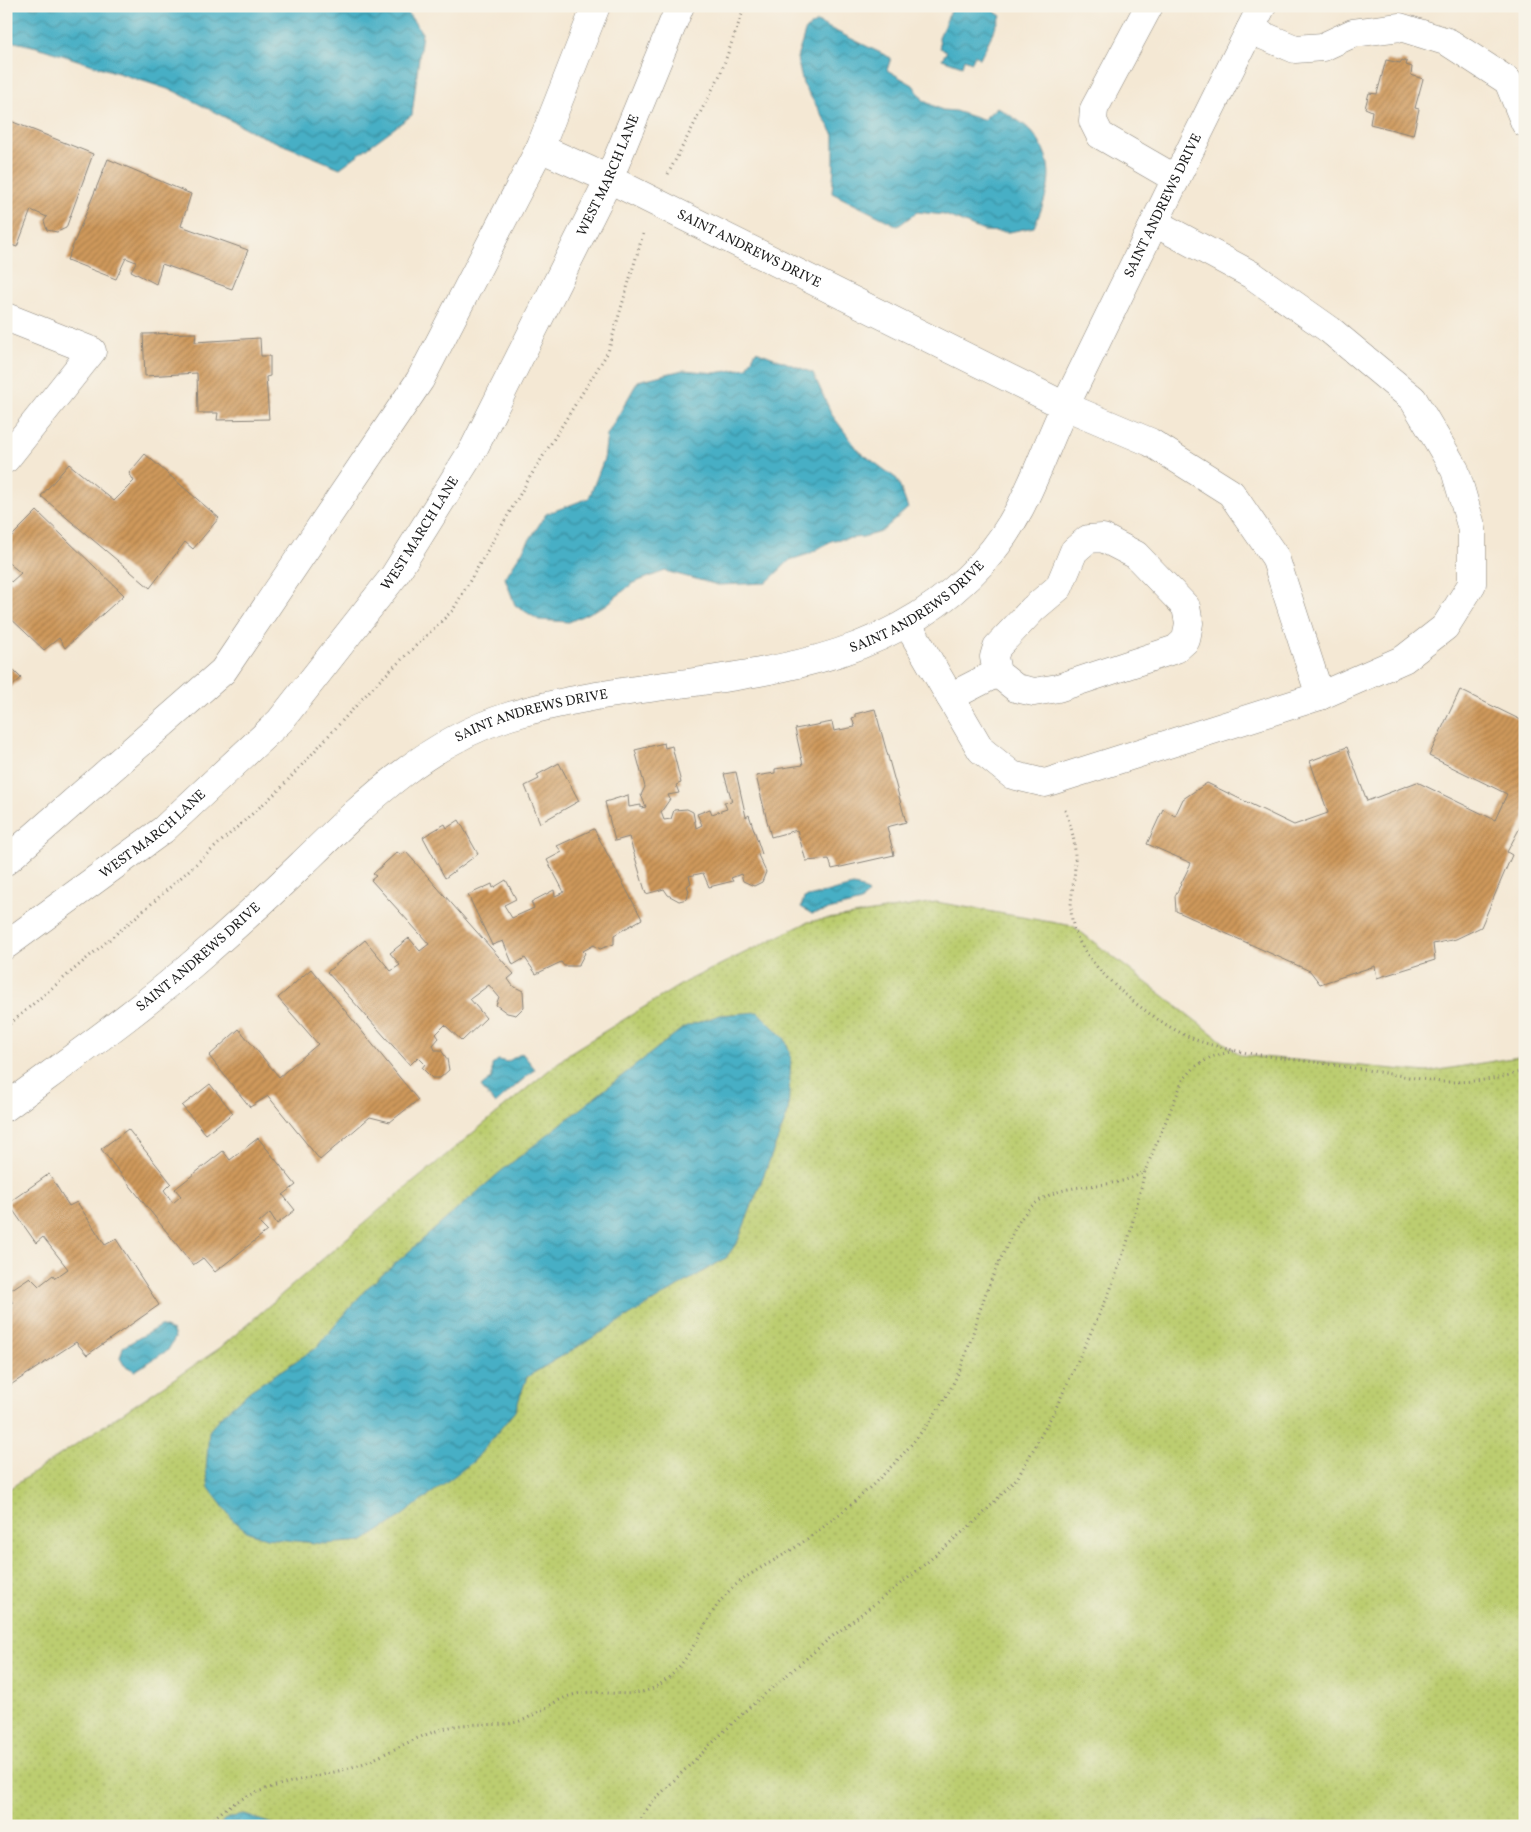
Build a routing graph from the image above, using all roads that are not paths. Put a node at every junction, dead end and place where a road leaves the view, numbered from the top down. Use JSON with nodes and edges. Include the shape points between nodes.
{"nodes":[{"id":1,"x":596,"y":6,"type":"edge"},
{"id":2,"x":680,"y":6,"type":"edge"},
{"id":3,"x":1149,"y":6,"type":"edge"},
{"id":4,"x":1262,"y":6,"type":"edge"},
{"id":5,"x":1250,"y":30,"type":"junction"},
{"id":6,"x":1525,"y":123,"type":"edge"},
{"id":7,"x":540,"y":148,"type":"junction"},
{"id":8,"x":609,"y":179,"type":"junction"},
{"id":9,"x":1176,"y":179,"type":"junction"},
{"id":10,"x":1155,"y":222,"type":"junction"},
{"id":11,"x":6,"y":317,"type":"edge"},
{"id":12,"x":1065,"y":406,"type":"junction"},
{"id":13,"x":6,"y":460,"type":"edge"},
{"id":14,"x":907,"y":623,"type":"junction"},
{"id":15,"x":997,"y":672,"type":"junction"},
{"id":16,"x":1320,"y":696,"type":"junction"},
{"id":17,"x":950,"y":697,"type":"junction"},
{"id":18,"x":6,"y":861,"type":"edge"},
{"id":19,"x":6,"y":945,"type":"edge"},
{"id":20,"x":6,"y":1107,"type":"edge"}],
"edges":[{"from":1,"to":7,"type":"street"},
{"from":2,"to":8,"type":"street","name":"WEST MARCH LANE"},
{"from":3,"to":9,"type":"street","via":[[1094,110],[1093,121],[1107,141]]},
{"from":4,"to":5,"type":"street","name":"SAINT ANDREWS DRIVE"},
{"from":5,"to":6,"type":"street","via":[[1295,49],[1323,47],[1353,33],[1400,27],[1448,42],[1508,81]]},
{"from":5,"to":9,"type":"street","name":"SAINT ANDREWS DRIVE"},
{"from":7,"to":8,"type":"street","name":"SAINT ANDREWS DRIVE"},
{"from":7,"to":18,"type":"street","via":[[420,380],[223,671]]},
{"from":8,"to":12,"type":"street","name":"SAINT ANDREWS DRIVE"},
{"from":8,"to":19,"type":"street","name":"WEST MARCH LANE","via":[[474,448],[394,576],[280,721],[163,830]]},
{"from":9,"to":10,"type":"street","name":"SAINT ANDREWS DRIVE"},
{"from":10,"to":12,"type":"street","name":"SAINT ANDREWS DRIVE"},
{"from":10,"to":16,"type":"street","via":[[1252,275],[1330,330],[1413,399],[1455,470],[1472,529],[1472,584],[1446,627],[1404,659]]},
{"from":11,"to":13,"type":"street","via":[[92,351]]},
{"from":12,"to":14,"type":"street","name":"SAINT ANDREWS DRIVE","via":[[1032,488],[1013,523],[984,561],[953,591]]},
{"from":12,"to":16,"type":"street","via":[[1150,442],[1230,494],[1276,557]]},
{"from":14,"to":17,"type":"street"},
{"from":14,"to":20,"type":"street","name":"SAINT ANDREWS DRIVE","via":[[852,649],[789,668],[569,701],[507,716],[461,735],[412,764],[368,800],[201,957]]},
{"from":15,"to":15,"type":"street","via":[[1016,688],[1034,692],[1058,688],[1176,649],[1186,640],[1189,623],[1186,606],[1136,555],[1102,538],[1088,539],[1074,551],[1059,587],[997,647],[994,657]]},
{"from":15,"to":17,"type":"street"},
{"from":16,"to":17,"type":"street","via":[[1045,783],[1012,775],[981,750]]}]}
